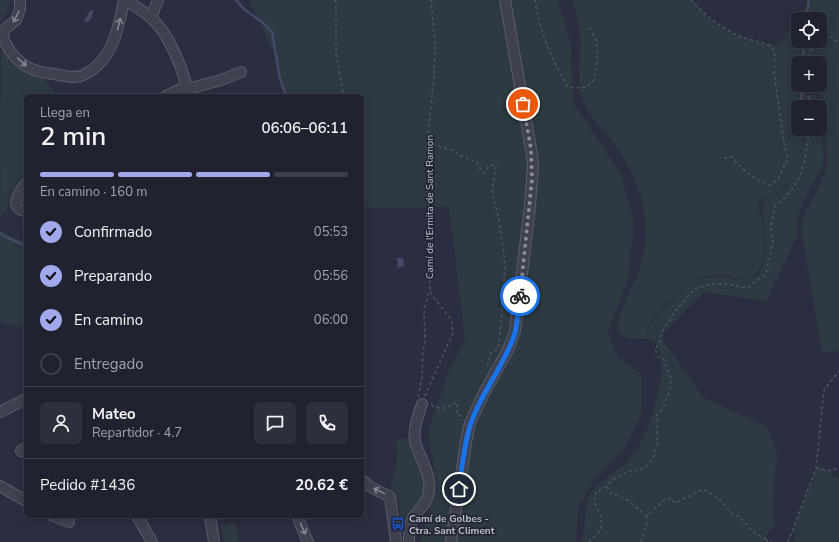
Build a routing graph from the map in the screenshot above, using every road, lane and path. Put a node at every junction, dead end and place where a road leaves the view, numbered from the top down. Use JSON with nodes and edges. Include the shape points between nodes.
{"nodes":[{"id":1,"x":20,"y":0,"type":"edge"},
{"id":2,"x":124,"y":0,"type":"edge"},
{"id":3,"x":158,"y":0,"type":"edge"},
{"id":4,"x":335,"y":0,"type":"edge"},
{"id":5,"x":430,"y":0,"type":"edge"},
{"id":6,"x":505,"y":0,"type":"edge"},
{"id":7,"x":535,"y":0,"type":"edge"},
{"id":8,"x":691,"y":0,"type":"edge"},
{"id":9,"x":151,"y":17,"type":"junction"},
{"id":10,"x":589,"y":26,"type":"dead end"},
{"id":11,"x":827,"y":32,"type":"edge"},
{"id":12,"x":839,"y":43,"type":"edge"},
{"id":13,"x":241,"y":72,"type":"dead end"},
{"id":14,"x":188,"y":90,"type":"edge"},
{"id":15,"x":173,"y":94,"type":"edge"},
{"id":16,"x":344,"y":94,"type":"edge"},
{"id":17,"x":808,"y":136,"type":"edge"},
{"id":18,"x":427,"y":143,"type":"junction"},
{"id":19,"x":724,"y":158,"type":"dead end"},
{"id":20,"x":24,"y":186,"type":"edge"},
{"id":21,"x":24,"y":211,"type":"edge"},
{"id":22,"x":430,"y":289,"type":"junction"},
{"id":23,"x":839,"y":371,"type":"edge"},
{"id":24,"x":488,"y":372,"type":"dead end"},
{"id":25,"x":24,"y":400,"type":"edge"},
{"id":26,"x":424,"y":404,"type":"junction"},
{"id":27,"x":0,"y":412,"type":"edge"},
{"id":28,"x":467,"y":413,"type":"dead end"},
{"id":29,"x":839,"y":467,"type":"edge"},
{"id":30,"x":816,"y":468,"type":"junction"},
{"id":31,"x":364,"y":482,"type":"edge"},
{"id":32,"x":0,"y":486,"type":"edge"},
{"id":33,"x":607,"y":486,"type":"junction"},
{"id":34,"x":24,"y":500,"type":"edge"},
{"id":35,"x":647,"y":516,"type":"junction"},
{"id":36,"x":58,"y":518,"type":"edge"},
{"id":37,"x":139,"y":518,"type":"edge"},
{"id":38,"x":210,"y":518,"type":"edge"},
{"id":39,"x":298,"y":518,"type":"edge"},
{"id":40,"x":68,"y":522,"type":"dead end"},
{"id":41,"x":395,"y":541,"type":"edge"},
{"id":42,"x":409,"y":541,"type":"edge"},
{"id":43,"x":767,"y":541,"type":"edge"},
{"id":44,"x":152,"y":542,"type":"edge"},
{"id":45,"x":214,"y":542,"type":"edge"},
{"id":46,"x":308,"y":542,"type":"edge"},
{"id":47,"x":451,"y":542,"type":"edge"},
{"id":48,"x":589,"y":542,"type":"edge"},
{"id":49,"x":641,"y":542,"type":"edge"},
{"id":50,"x":772,"y":542,"type":"edge"},
{"id":51,"x":788,"y":542,"type":"edge"}],
"edges":[{"from":1,"to":2,"type":"street","one_way":true,"via":[[16,20],[4,30],[8,49],[29,68],[72,77],[89,72],[112,46],[119,28]]},
{"from":2,"to":9,"type":"street"},
{"from":3,"to":9,"type":"street"},
{"from":4,"to":16,"type":"path","via":[[336,55]]},
{"from":5,"to":18,"type":"path","name":"Camí de l'Ermita de Sant Ramon","via":[[435,44]]},
{"from":6,"to":47,"type":"street","via":[[533,164],[530,200],[516,331],[470,423]]},
{"from":7,"to":10,"type":"path","via":[[551,57],[567,86],[573,88],[587,87],[594,80],[597,42]]},
{"from":8,"to":19,"type":"path","via":[[703,12],[738,36],[772,47],[775,56],[774,73],[788,158],[778,179],[770,185],[762,182],[739,167],[732,157]]},
{"from":9,"to":14,"type":"street","via":[[169,40]]},
{"from":11,"to":12,"type":"path"},
{"from":13,"to":14,"type":"street"},
{"from":14,"to":15,"type":"street"},
{"from":17,"to":33,"type":"path","via":[[798,179],[785,199],[775,206],[771,226],[773,242],[766,273],[747,288],[712,284],[694,289],[681,303],[663,330],[655,349],[657,356],[664,360],[671,379],[663,408],[657,415],[657,445],[654,457],[646,467],[629,471]]},
{"from":18,"to":22,"type":"path","name":"Camí de l'Ermita de Sant Ramon"},
{"from":18,"to":24,"type":"path","via":[[478,162],[484,173],[488,167],[494,164],[496,167],[492,191],[505,264],[498,349],[491,353],[487,365]]},
{"from":20,"to":21,"type":"street","via":[[17,196],[16,204],[20,210]]},
{"from":22,"to":26,"type":"path","via":[[424,310],[422,378],[417,400]]},
{"from":22,"to":26,"type":"path","name":"Camí de l'Ermita de Sant Ramon","via":[[452,321],[453,333]]},
{"from":23,"to":30,"type":"path","via":[[824,390]]},
{"from":25,"to":27,"type":"street"},
{"from":26,"to":28,"type":"path","via":[[440,409],[457,402],[457,413],[462,417]]},
{"from":26,"to":42,"type":"street","via":[[414,422],[415,441],[430,490],[426,502],[413,518]]},
{"from":29,"to":30,"type":"path","via":[[831,471]]},
{"from":30,"to":51,"type":"path"},
{"from":41,"to":31,"type":"street","one_way":true,"via":[[390,497]]},
{"from":32,"to":34,"type":"street"},
{"from":33,"to":35,"type":"path","via":[[610,493],[626,499]]},
{"from":33,"to":48,"type":"path","via":[[596,492],[594,502],[602,516],[601,530]]},
{"from":35,"to":43,"type":"path","via":[[663,501],[670,498],[675,503],[697,491],[706,490]]},
{"from":35,"to":49,"type":"path"},
{"from":36,"to":40,"type":"street"},
{"from":37,"to":44,"type":"street"},
{"from":38,"to":45,"type":"street"},
{"from":39,"to":46,"type":"street","one_way":true},
{"from":41,"to":42,"type":"street"},
{"from":43,"to":50,"type":"path"}]}
